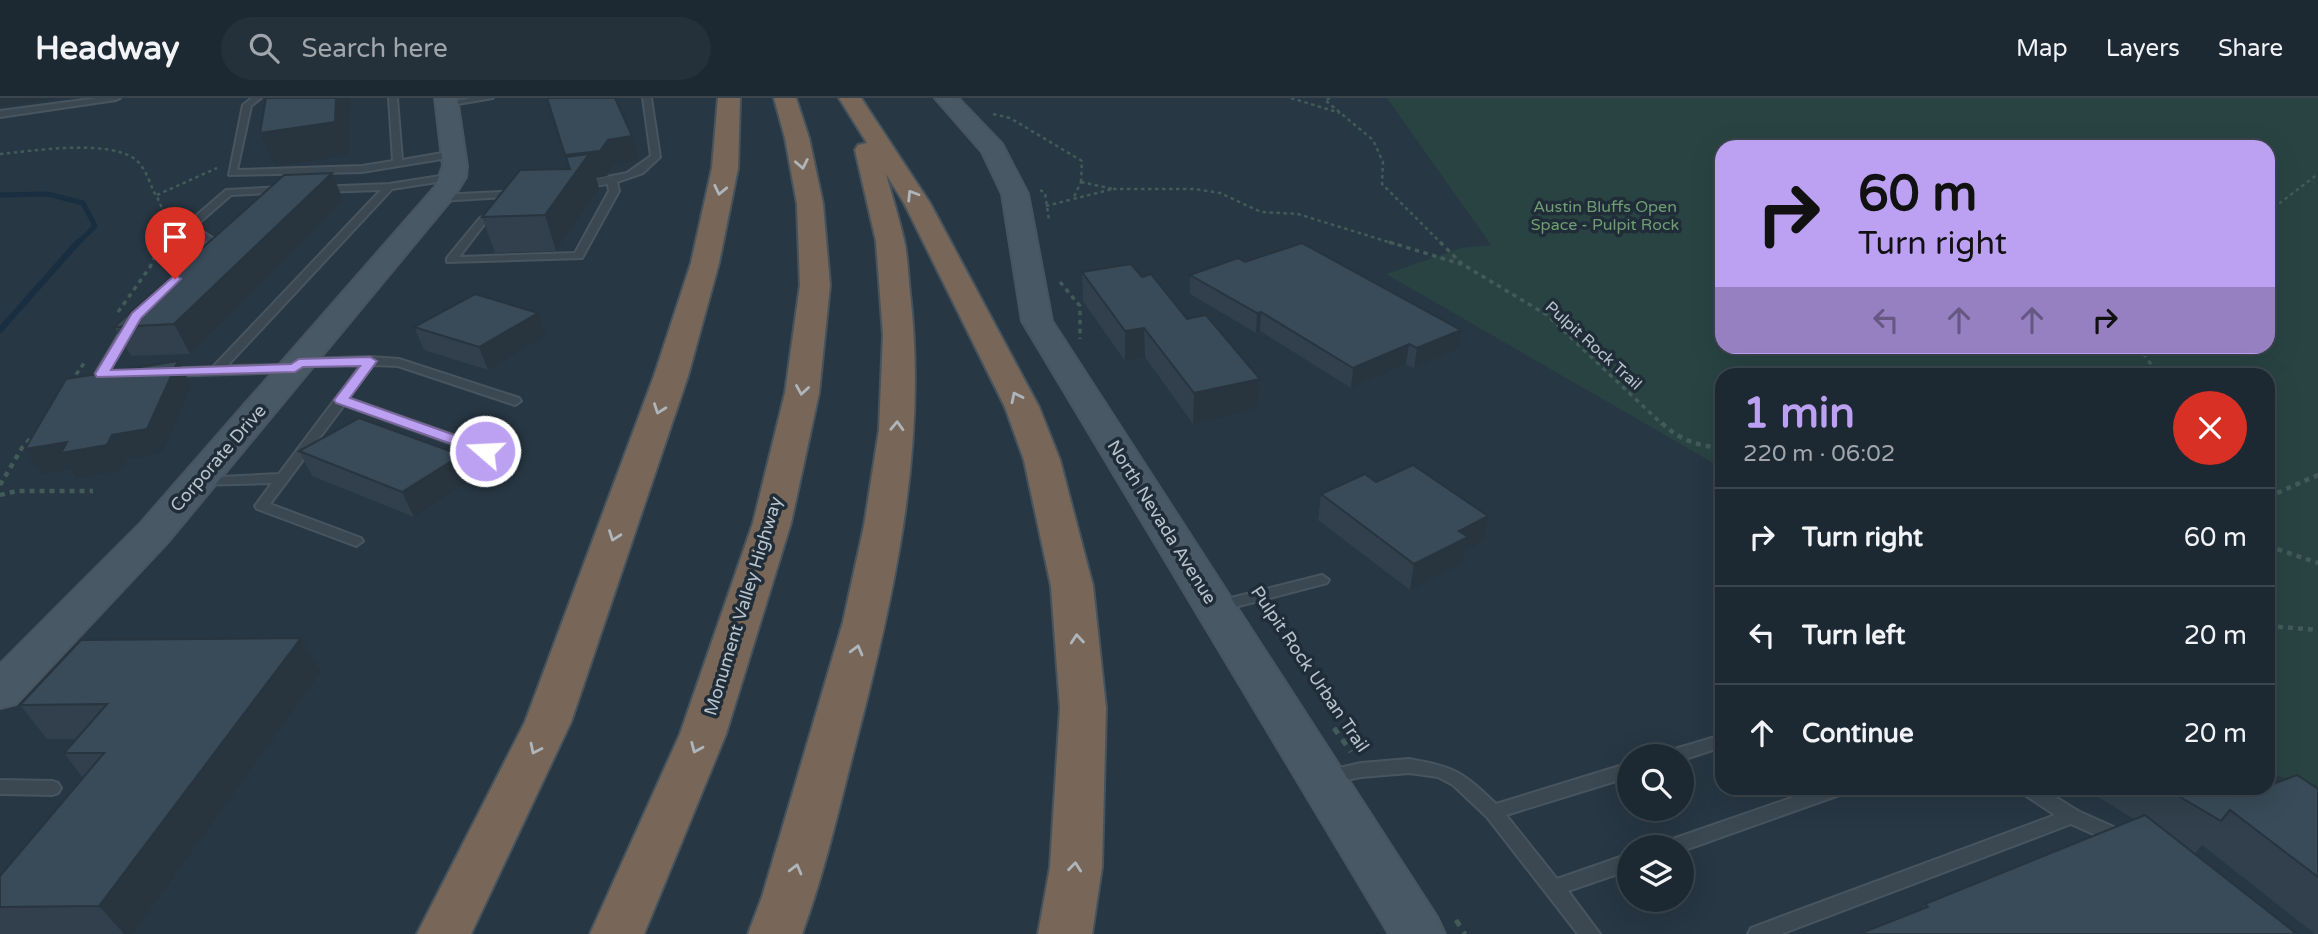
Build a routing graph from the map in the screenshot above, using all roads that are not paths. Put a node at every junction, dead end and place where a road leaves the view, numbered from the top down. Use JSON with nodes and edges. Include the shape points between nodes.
{"nodes":[{"id":1,"x":116,"y":98,"type":"edge"},
{"id":2,"x":257,"y":98,"type":"edge"},
{"id":3,"x":393,"y":98,"type":"edge"},
{"id":4,"x":489,"y":98,"type":"edge"},
{"id":5,"x":647,"y":98,"type":"edge"},
{"id":6,"x":729,"y":98,"type":"edge"},
{"id":7,"x":785,"y":98,"type":"edge"},
{"id":8,"x":849,"y":98,"type":"edge"},
{"id":9,"x":946,"y":98,"type":"edge"},
{"id":10,"x":446,"y":101,"type":"edge"},
{"id":11,"x":0,"y":114,"type":"edge"},
{"id":12,"x":398,"y":163,"type":"junction"},
{"id":13,"x":449,"y":176,"type":"junction"},
{"id":14,"x":612,"y":180,"type":"junction"},
{"id":15,"x":574,"y":186,"type":"edge"},
{"id":16,"x":388,"y":187,"type":"junction"},
{"id":17,"x":295,"y":190,"type":"edge"},
{"id":18,"x":309,"y":190,"type":"edge"},
{"id":19,"x":195,"y":260,"type":"edge"},
{"id":20,"x":136,"y":316,"type":"edge"},
{"id":21,"x":370,"y":361,"type":"junction"},
{"id":22,"x":297,"y":365,"type":"junction"},
{"id":23,"x":217,"y":370,"type":"junction"},
{"id":24,"x":153,"y":373,"type":"edge"},
{"id":25,"x":114,"y":374,"type":"edge"},
{"id":26,"x":341,"y":400,"type":"junction"},
{"id":27,"x":515,"y":401,"type":"dead end"},
{"id":28,"x":485,"y":451,"type":"dead end"},
{"id":29,"x":283,"y":478,"type":"junction"},
{"id":30,"x":197,"y":482,"type":"junction"},
{"id":31,"x":356,"y":541,"type":"dead end"},
{"id":32,"x":1322,"y":580,"type":"dead end"},
{"id":33,"x":1215,"y":607,"type":"junction"},
{"id":34,"x":0,"y":692,"type":"edge"},
{"id":35,"x":1715,"y":743,"type":"edge"},
{"id":36,"x":1694,"y":750,"type":"edge"},
{"id":37,"x":1617,"y":774,"type":"edge"},
{"id":38,"x":1321,"y":778,"type":"junction"},
{"id":39,"x":0,"y":787,"type":"edge"},
{"id":40,"x":52,"y":788,"type":"dead end"},
{"id":41,"x":1819,"y":795,"type":"edge"},
{"id":42,"x":2039,"y":795,"type":"edge"},
{"id":43,"x":1493,"y":812,"type":"junction"},
{"id":44,"x":2072,"y":816,"type":"junction"},
{"id":45,"x":1694,"y":839,"type":"edge"},
{"id":46,"x":2133,"y":844,"type":"edge"},
{"id":47,"x":1617,"y":866,"type":"edge"},
{"id":48,"x":1554,"y":888,"type":"junction"},
{"id":49,"x":444,"y":934,"type":"edge"},
{"id":50,"x":617,"y":934,"type":"edge"},
{"id":51,"x":775,"y":934,"type":"edge"},
{"id":52,"x":1065,"y":934,"type":"edge"},
{"id":53,"x":1418,"y":934,"type":"edge"},
{"id":54,"x":1590,"y":934,"type":"edge"},
{"id":55,"x":1758,"y":934,"type":"edge"}],
"edges":[{"from":1,"to":11,"type":"lane"},
{"from":2,"to":12,"type":"lane","via":[[247,105],[232,173],[362,169]]},
{"from":3,"to":12,"type":"lane"},
{"from":4,"to":10,"type":"lane"},
{"from":5,"to":14,"type":"lane","via":[[656,157],[646,169]]},
{"from":6,"to":49,"type":"highway","one_way":true,"via":[[725,168],[705,263],[671,376],[548,722]]},
{"from":7,"to":50,"type":"highway","name":"Monument Valley Highway","one_way":true,"via":[[810,204],[814,271],[802,393],[772,523],[703,734]]},
{"from":51,"to":8,"type":"highway","one_way":true,"via":[[869,603],[896,446],[896,279],[883,195]]},
{"from":52,"to":8,"type":"highway","one_way":true,"via":[[1076,867],[1083,709],[1072,586],[1042,460],[1016,395],[917,203]]},
{"from":9,"to":33,"type":"main road","name":"North Nevada Avenue","via":[[993,149],[1015,194],[1037,206],[1037,321]]},
{"from":10,"to":13,"type":"main road"},
{"from":12,"to":13,"type":"lane"},
{"from":13,"to":14,"type":"lane","via":[[504,196],[523,193],[514,206],[483,220],[451,260],[578,256],[614,191]]},
{"from":13,"to":16,"type":"lane"},
{"from":13,"to":22,"type":"main road","name":"Corporate Drive"},
{"from":14,"to":15,"type":"lane"},
{"from":16,"to":18,"type":"lane"},
{"from":16,"to":23,"type":"lane"},
{"from":17,"to":19,"type":"lane","via":[[229,192],[195,221],[193,230],[214,242]]},
{"from":20,"to":25,"type":"lane","via":[[102,374]]},
{"from":21,"to":22,"type":"lane"},
{"from":21,"to":26,"type":"lane"},
{"from":21,"to":27,"type":"lane","via":[[398,363]]},
{"from":22,"to":23,"type":"lane"},
{"from":22,"to":30,"type":"main road","name":"Corporate Drive"},
{"from":23,"to":24,"type":"lane"},
{"from":26,"to":28,"type":"lane"},
{"from":26,"to":29,"type":"lane"},
{"from":29,"to":30,"type":"lane"},
{"from":29,"to":31,"type":"lane","via":[[262,506]]},
{"from":30,"to":34,"type":"main road","name":"Corporate Drive"},
{"from":32,"to":33,"type":"lane"},
{"from":33,"to":38,"type":"main road","name":"North Nevada Avenue"},
{"from":35,"to":36,"type":"lane"},
{"from":37,"to":43,"type":"lane"},
{"from":38,"to":43,"type":"lane","via":[[1361,769],[1409,766],[1441,771],[1459,780]]},
{"from":38,"to":53,"type":"main road","name":"North Nevada Avenue"},
{"from":39,"to":40,"type":"lane"},
{"from":41,"to":45,"type":"lane"},
{"from":42,"to":44,"type":"lane"},
{"from":43,"to":48,"type":"lane"},
{"from":44,"to":46,"type":"lane"},
{"from":44,"to":55,"type":"lane"},
{"from":47,"to":48,"type":"lane"},
{"from":48,"to":54,"type":"lane"}]}
